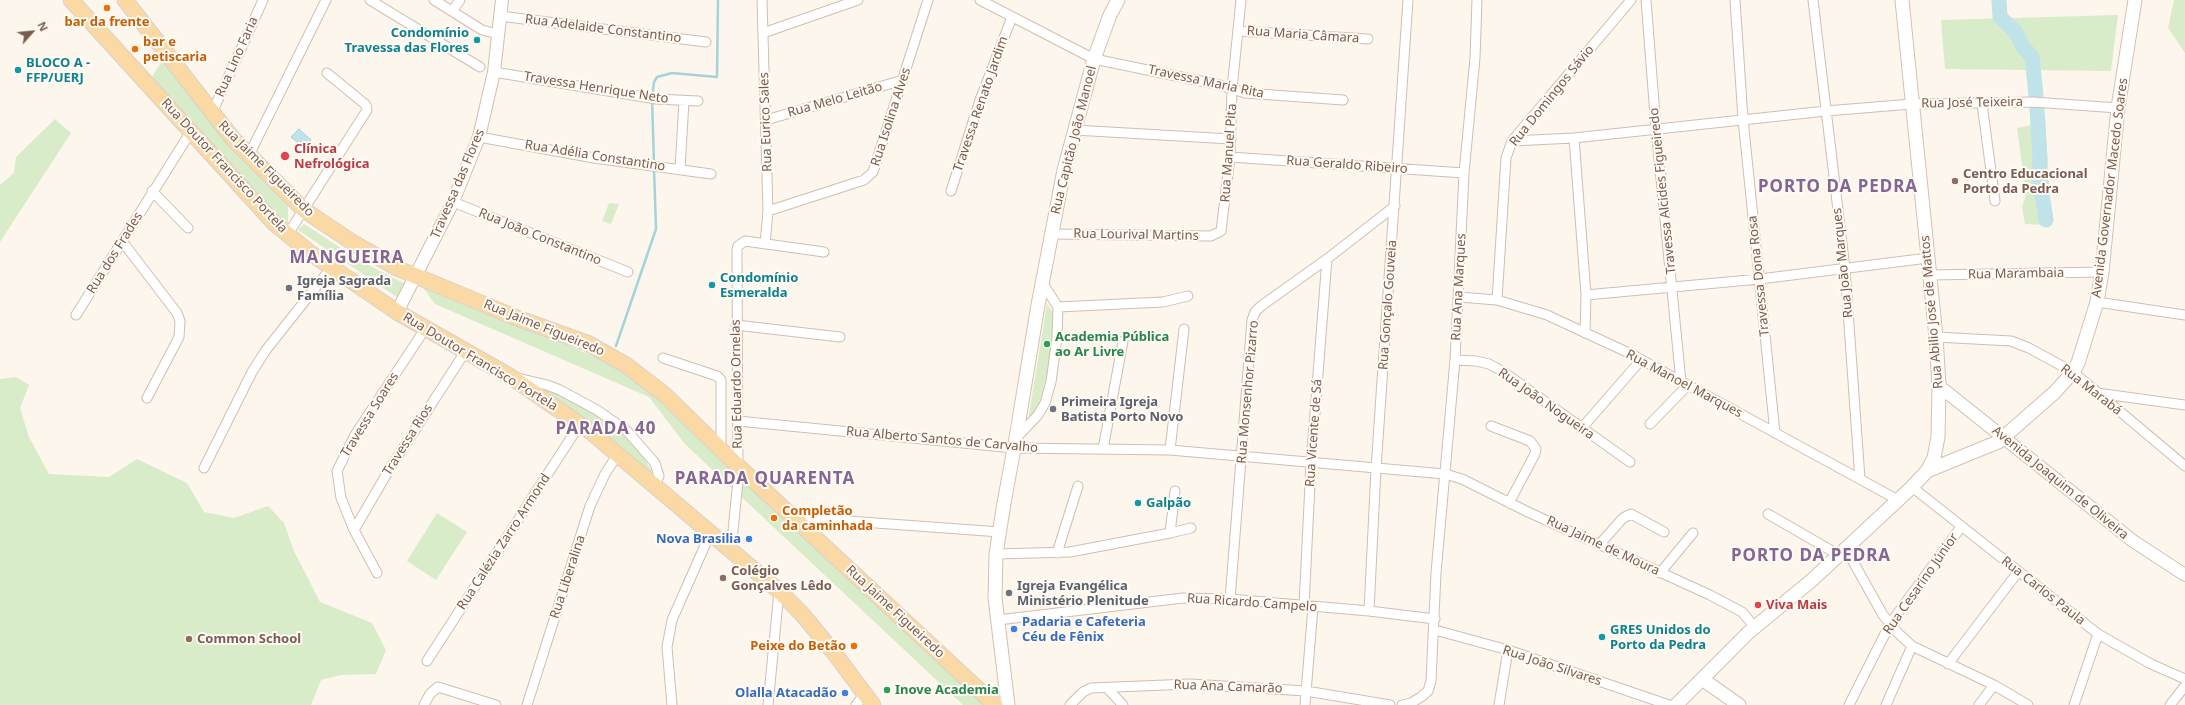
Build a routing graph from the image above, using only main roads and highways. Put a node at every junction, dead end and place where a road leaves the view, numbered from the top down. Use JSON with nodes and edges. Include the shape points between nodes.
{"nodes":[{"id":1,"x":125,"y":0,"type":"edge"},
{"id":2,"x":1118,"y":0,"type":"edge"},
{"id":3,"x":1902,"y":0,"type":"edge"},
{"id":4,"x":2135,"y":0,"type":"edge"},
{"id":5,"x":75,"y":2,"type":"edge"},
{"id":6,"x":1927,"y":472,"type":"junction"},
{"id":7,"x":1702,"y":679,"type":"junction"},
{"id":8,"x":864,"y":702,"type":"edge"},
{"id":9,"x":995,"y":705,"type":"edge"},
{"id":10,"x":1008,"y":705,"type":"edge"},
{"id":11,"x":1676,"y":705,"type":"edge"},
{"id":12,"x":1739,"y":705,"type":"edge"}],
"edges":[{"from":1,"to":9,"type":"main road","name":"Rua Jaime Figueiredo","via":[[212,113],[248,155],[304,210],[355,244],[416,276],[587,343],[641,376],[665,395]]},
{"from":2,"to":10,"type":"main road","name":"Rua Capitão João Manoel","via":[[1094,59],[1060,186],[1030,346],[996,554],[995,598]]},
{"from":3,"to":6,"type":"main road","name":"Rua Abilio José de Mattos","via":[[1939,386],[1936,449]]},
{"from":4,"to":6,"type":"main road","name":"Avenida Governador Macedo Soares","via":[[2118,108],[2102,272],[2084,349],[2073,372],[2054,393],[2004,438]]},
{"from":5,"to":8,"type":"main road","name":"Rua Doutor Francisco Portela","via":[[190,133],[274,223],[331,268],[425,329],[511,377],[580,424],[618,454],[779,591],[817,633]]},
{"from":6,"to":7,"type":"main road","name":"Rua Abilio José de Mattos","via":[[1812,580],[1754,627]]},
{"from":7,"to":11,"type":"main road","name":"Rua Abilio José de Mattos"},
{"from":7,"to":12,"type":"main road"}]}
